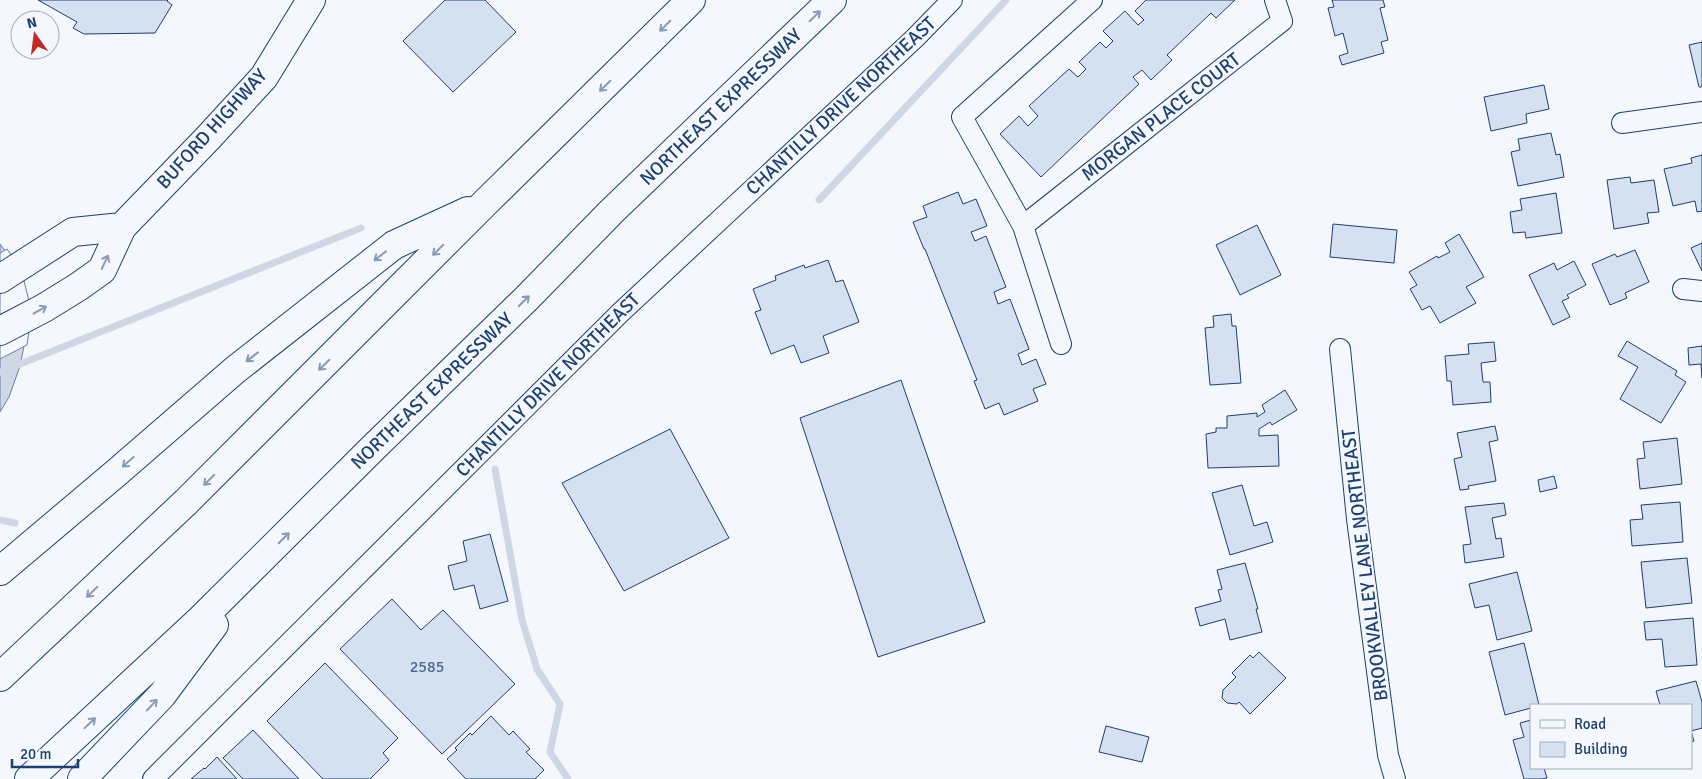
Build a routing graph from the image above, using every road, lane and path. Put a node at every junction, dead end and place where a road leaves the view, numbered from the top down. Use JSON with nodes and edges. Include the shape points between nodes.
{"nodes":[{"id":1,"x":311,"y":0,"type":"edge"},
{"id":2,"x":691,"y":0,"type":"edge"},
{"id":3,"x":832,"y":0,"type":"edge"},
{"id":4,"x":952,"y":0,"type":"edge"},
{"id":5,"x":1092,"y":0,"type":"edge"},
{"id":6,"x":1276,"y":0,"type":"edge"},
{"id":7,"x":1702,"y":112,"type":"edge"},
{"id":8,"x":1622,"y":123,"type":"dead end"},
{"id":9,"x":485,"y":203,"type":"junction"},
{"id":10,"x":1023,"y":226,"type":"junction"},
{"id":11,"x":122,"y":227,"type":"junction"},
{"id":12,"x":0,"y":279,"type":"edge"},
{"id":13,"x":0,"y":331,"type":"edge"},
{"id":14,"x":1060,"y":344,"type":"dead end"},
{"id":15,"x":1340,"y":349,"type":"dead end"},
{"id":16,"x":265,"y":557,"type":"junction"},
{"id":17,"x":0,"y":571,"type":"edge"},
{"id":18,"x":0,"y":677,"type":"edge"},
{"id":19,"x":28,"y":779,"type":"edge"},
{"id":20,"x":82,"y":779,"type":"edge"},
{"id":21,"x":153,"y":779,"type":"edge"},
{"id":22,"x":1395,"y":779,"type":"edge"}],
"edges":[{"from":1,"to":11,"type":"main road","name":"BUFORD HIGHWAY","via":[[264,77]]},
{"from":2,"to":9,"type":"main road","one_way":true},
{"from":16,"to":3,"type":"main road","name":"NORTHEAST EXPRESSWAY","one_way":true,"via":[[612,211]]},
{"from":4,"to":21,"type":"street","name":"CHANTILLY DRIVE NORTHEAST","via":[[620,313]]},
{"from":5,"to":10,"type":"street","via":[[962,117]]},
{"from":6,"to":10,"type":"street","name":"MORGAN PLACE COURT","via":[[1282,20]]},
{"from":7,"to":8,"type":"street"},
{"from":9,"to":17,"type":"main road","one_way":true,"via":[[394,245],[235,370]]},
{"from":9,"to":18,"type":"main road","one_way":true,"via":[[186,502]]},
{"from":10,"to":14,"type":"street"},
{"from":11,"to":12,"type":"main road","via":[[73,232]]},
{"from":13,"to":11,"type":"main road","name":"BUFORD HIGHWAY","one_way":true,"via":[[44,308],[102,270]]},
{"from":15,"to":22,"type":"street","name":"BROOKVALLEY LANE NORTHEAST","via":[[1357,519],[1388,755]]},
{"from":19,"to":16,"type":"main road","name":"NORTHEAST EXPRESSWAY","one_way":true,"via":[[146,672]]},
{"from":20,"to":16,"type":"main road","one_way":true,"via":[[162,695]]}]}
